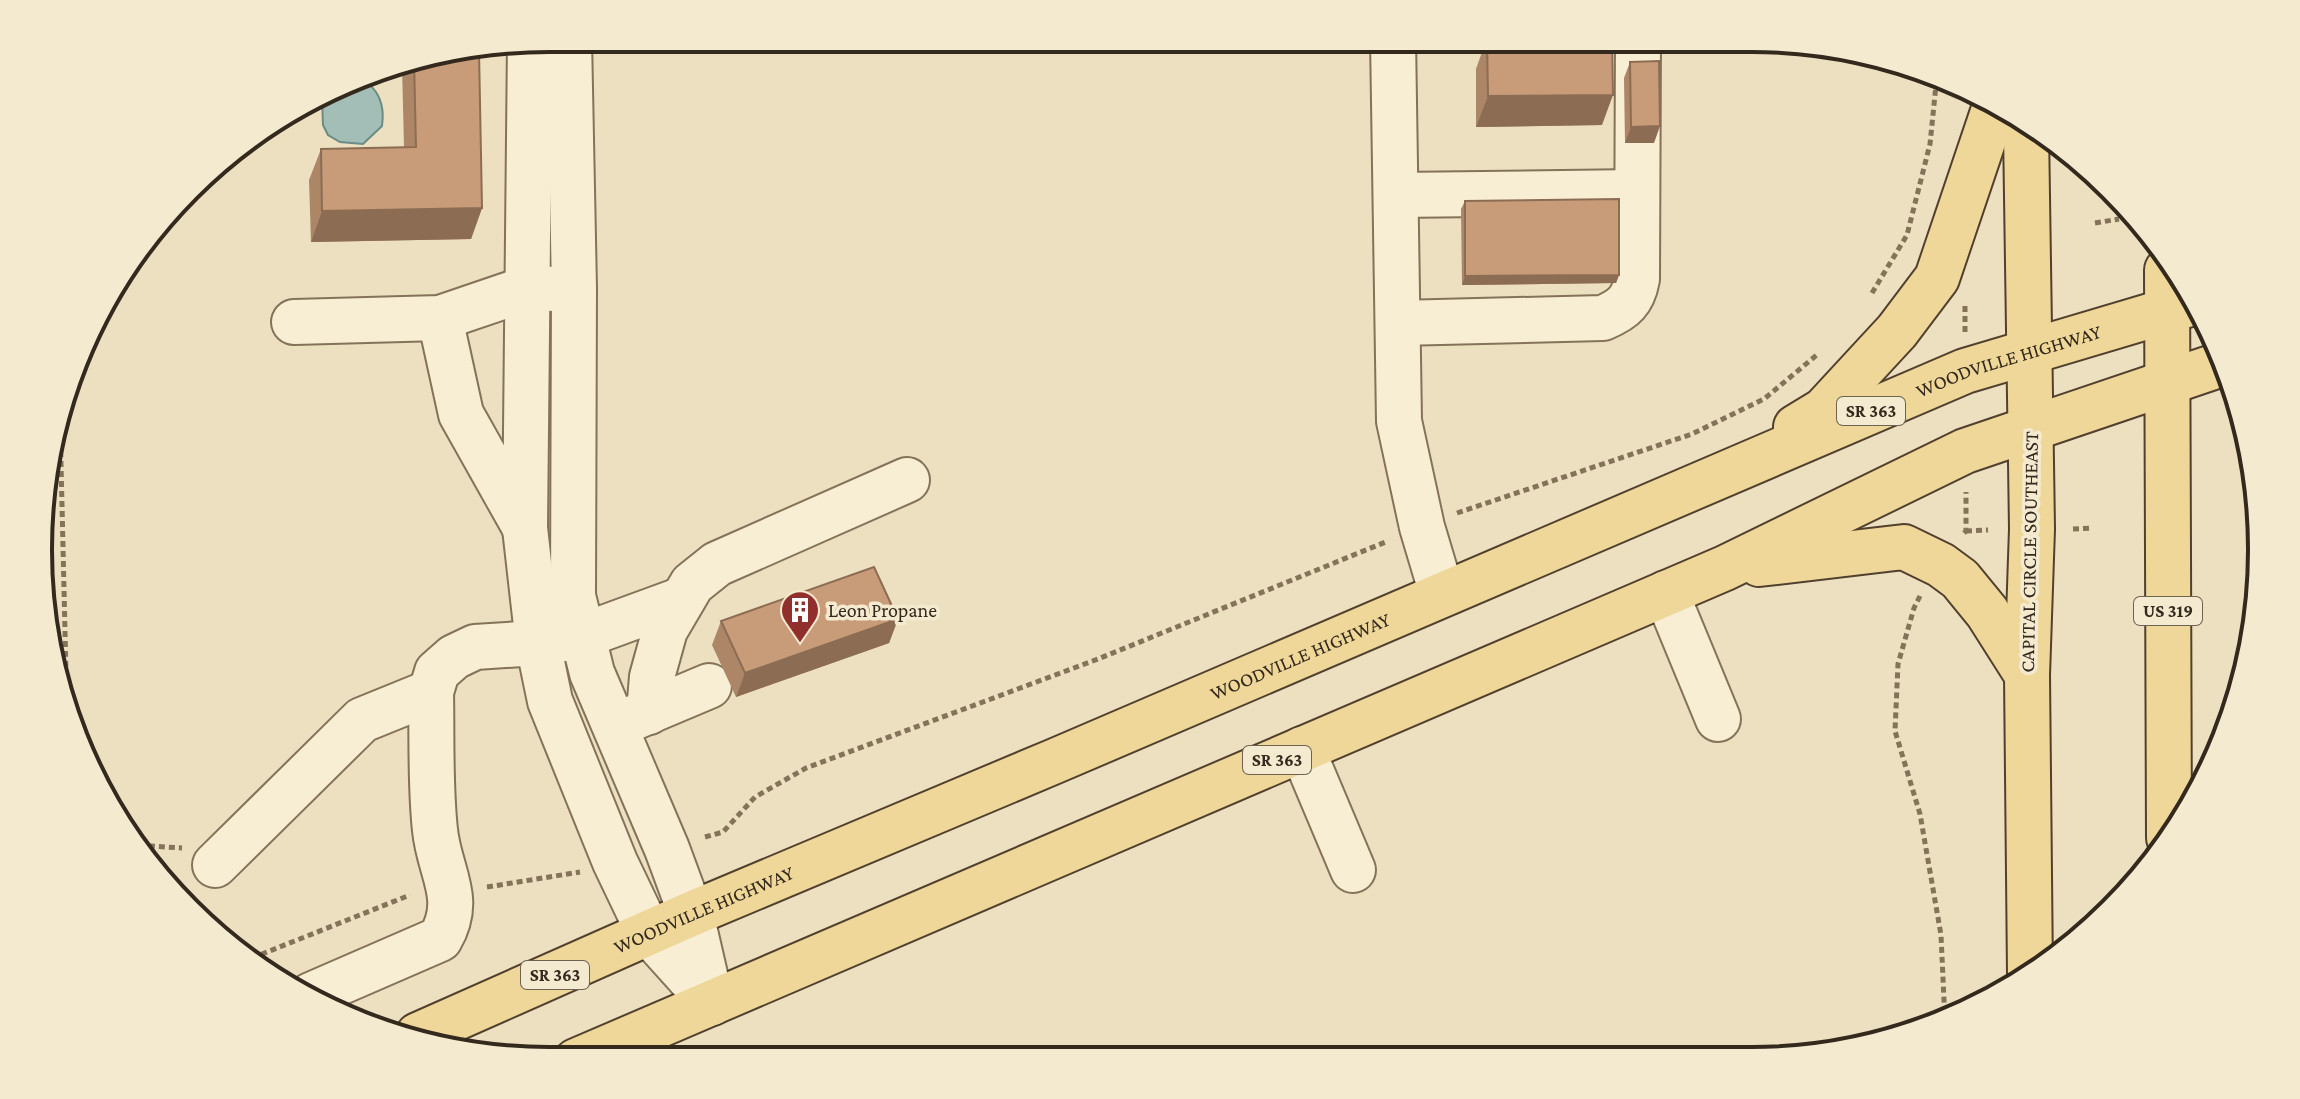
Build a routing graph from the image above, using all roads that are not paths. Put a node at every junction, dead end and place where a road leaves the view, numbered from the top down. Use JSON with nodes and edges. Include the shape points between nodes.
{"nodes":[{"id":1,"x":569,"y":52,"type":"edge"},
{"id":2,"x":1393,"y":52,"type":"edge"},
{"id":3,"x":1638,"y":52,"type":"edge"},
{"id":4,"x":530,"y":53,"type":"edge"},
{"id":5,"x":1992,"y":115,"type":"edge"},
{"id":6,"x":2026,"y":135,"type":"edge"},
{"id":7,"x":1637,"y":192,"type":"junction"},
{"id":8,"x":1396,"y":195,"type":"junction"},
{"id":9,"x":528,"y":288,"type":"junction"},
{"id":10,"x":574,"y":289,"type":"junction"},
{"id":11,"x":2175,"y":295,"type":"edge"},
{"id":12,"x":440,"y":318,"type":"junction"},
{"id":13,"x":294,"y":322,"type":"dead end"},
{"id":14,"x":1398,"y":323,"type":"junction"},
{"id":15,"x":2029,"y":352,"type":"junction"},
{"id":16,"x":2213,"y":367,"type":"edge"},
{"id":17,"x":2167,"y":383,"type":"junction"},
{"id":18,"x":2030,"y":429,"type":"junction"},
{"id":19,"x":1715,"y":477,"type":"junction"},
{"id":20,"x":907,"y":480,"type":"dead end"},
{"id":21,"x":525,"y":528,"type":"junction"},
{"id":22,"x":1725,"y":568,"type":"junction"},
{"id":23,"x":1666,"y":593,"type":"junction"},
{"id":24,"x":1442,"y":594,"type":"junction"},
{"id":25,"x":683,"y":599,"type":"junction"},
{"id":26,"x":582,"y":636,"type":"junction"},
{"id":27,"x":538,"y":643,"type":"junction"},
{"id":28,"x":2027,"y":675,"type":"junction"},
{"id":29,"x":709,"y":686,"type":"dead end"},
{"id":30,"x":431,"y":692,"type":"junction"},
{"id":31,"x":632,"y":719,"type":"junction"},
{"id":32,"x":1718,"y":719,"type":"dead end"},
{"id":33,"x":1302,"y":749,"type":"junction"},
{"id":34,"x":2169,"y":818,"type":"edge"},
{"id":35,"x":215,"y":865,"type":"dead end"},
{"id":36,"x":1353,"y":870,"type":"dead end"},
{"id":37,"x":691,"y":914,"type":"junction"},
{"id":38,"x":649,"y":933,"type":"junction"},
{"id":39,"x":2030,"y":961,"type":"edge"},
{"id":40,"x":320,"y":991,"type":"edge"},
{"id":41,"x":712,"y":1003,"type":"junction"},
{"id":42,"x":427,"y":1031,"type":"edge"},
{"id":43,"x":609,"y":1047,"type":"edge"}],
"edges":[{"from":1,"to":10,"type":"lane"},
{"from":2,"to":8,"type":"lane"},
{"from":3,"to":7,"type":"lane"},
{"from":4,"to":9,"type":"lane"},
{"from":5,"to":19,"type":"main road","via":[[1937,278],[1897,331],[1824,410]]},
{"from":6,"to":15,"type":"main road","name":"CAPITAL CIRCLE SOUTHEAST"},
{"from":7,"to":8,"type":"lane"},
{"from":7,"to":14,"type":"lane","via":[[1637,279],[1633,296],[1621,311],[1603,318]]},
{"from":8,"to":14,"type":"lane"},
{"from":9,"to":10,"type":"lane"},
{"from":9,"to":12,"type":"lane"},
{"from":9,"to":21,"type":"lane"},
{"from":10,"to":26,"type":"lane","via":[[573,596]]},
{"from":11,"to":15,"type":"main road","name":"WOODVILLE HIGHWAY","number":"SR 363"},
{"from":11,"to":17,"type":"main road","number":"US 319"},
{"from":12,"to":13,"type":"lane"},
{"from":12,"to":21,"type":"lane","via":[[461,414]]},
{"from":14,"to":24,"type":"lane","via":[[1399,421]]},
{"from":15,"to":18,"type":"main road","name":"CAPITAL CIRCLE SOUTHEAST"},
{"from":15,"to":19,"type":"main road","name":"WOODVILLE HIGHWAY","number":"SR 363","via":[[1965,371]]},
{"from":16,"to":17,"type":"main road","number":"SR 363"},
{"from":17,"to":18,"type":"main road","number":"SR 363"},
{"from":17,"to":34,"type":"main road","number":"US 319"},
{"from":18,"to":22,"type":"main road","number":"SR 363","via":[[1965,451]]},
{"from":18,"to":28,"type":"main road","name":"CAPITAL CIRCLE SOUTHEAST"},
{"from":19,"to":24,"type":"main road","name":"WOODVILLE HIGHWAY","number":"SR 363"},
{"from":20,"to":25,"type":"lane","via":[[717,564]]},
{"from":21,"to":27,"type":"lane"},
{"from":22,"to":23,"type":"main road","number":"SR 363"},
{"from":22,"to":28,"type":"main road","via":[[1904,547],[1960,579]]},
{"from":23,"to":32,"type":"lane"},
{"from":23,"to":33,"type":"main road","number":"SR 363"},
{"from":24,"to":37,"type":"main road","name":"WOODVILLE HIGHWAY","number":"SR 363"},
{"from":25,"to":26,"type":"lane"},
{"from":25,"to":31,"type":"lane","via":[[665,630],[652,677]]},
{"from":26,"to":27,"type":"lane"},
{"from":26,"to":31,"type":"lane","via":[[592,673]]},
{"from":27,"to":30,"type":"lane","via":[[475,647],[437,672]]},
{"from":27,"to":38,"type":"lane","via":[[550,701]]},
{"from":28,"to":39,"type":"main road","name":"CAPITAL CIRCLE SOUTHEAST"},
{"from":29,"to":31,"type":"lane"},
{"from":30,"to":35,"type":"lane","via":[[362,720]]},
{"from":30,"to":40,"type":"lane","via":[[435,833],[450,891],[449,923],[440,939]]},
{"from":31,"to":37,"type":"lane","via":[[667,849]]},
{"from":33,"to":36,"type":"lane"},
{"from":33,"to":41,"type":"main road","number":"SR 363"},
{"from":37,"to":38,"type":"main road","name":"WOODVILLE HIGHWAY","number":"SR 363"},
{"from":37,"to":41,"type":"lane"},
{"from":38,"to":41,"type":"lane"},
{"from":38,"to":42,"type":"main road","name":"WOODVILLE HIGHWAY","number":"SR 363"},
{"from":41,"to":43,"type":"main road","number":"SR 363"}]}
